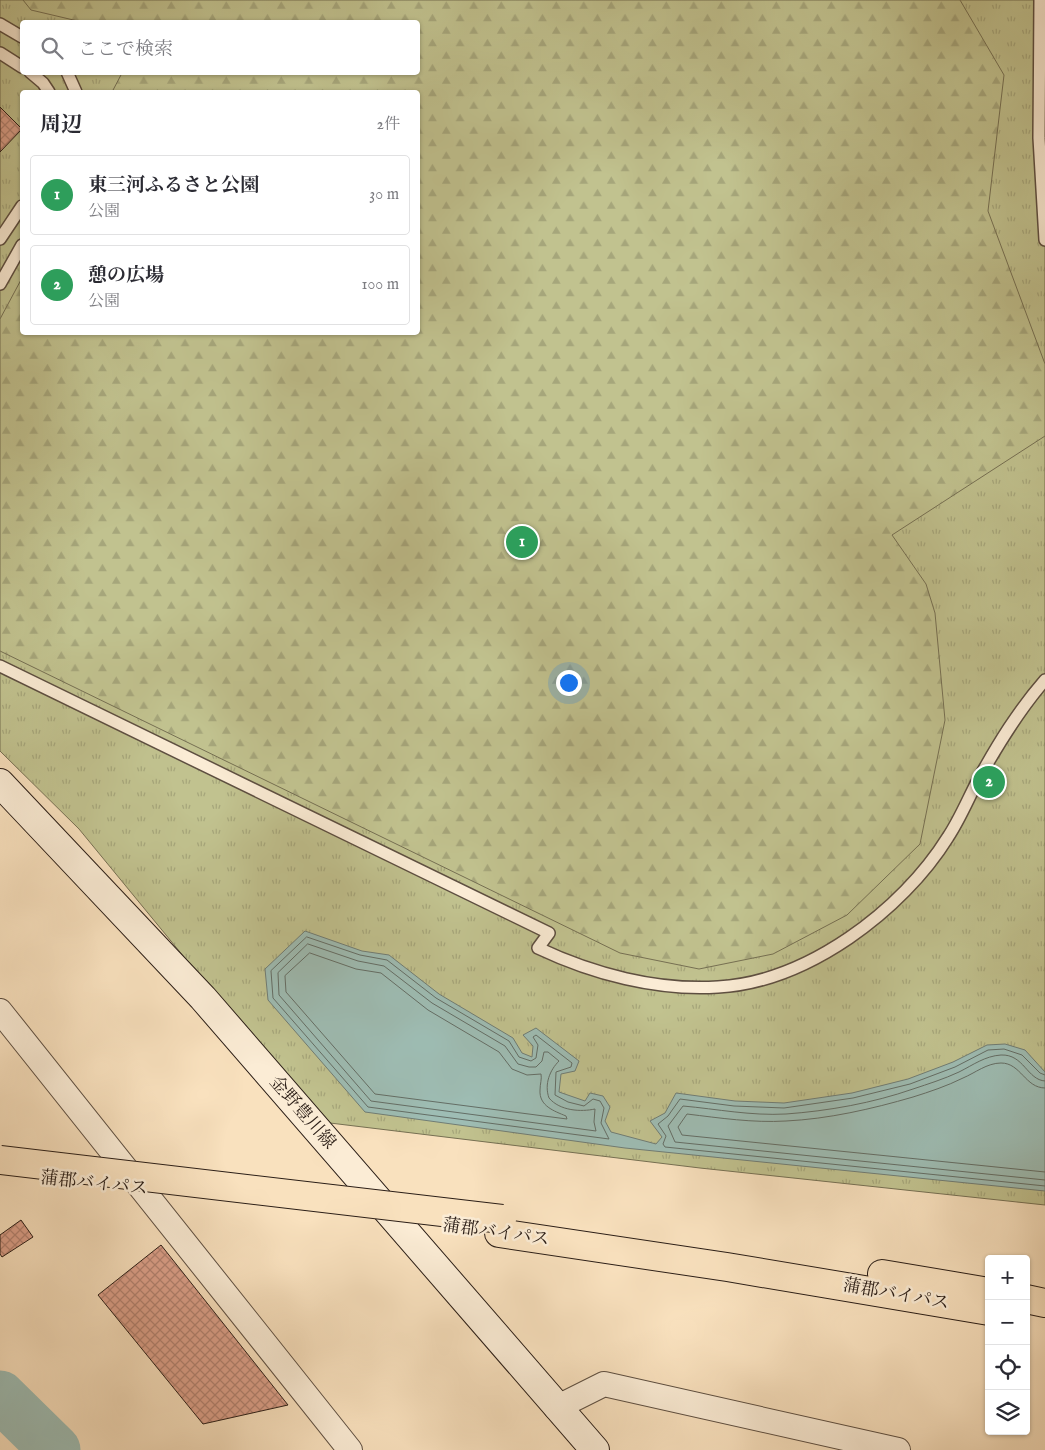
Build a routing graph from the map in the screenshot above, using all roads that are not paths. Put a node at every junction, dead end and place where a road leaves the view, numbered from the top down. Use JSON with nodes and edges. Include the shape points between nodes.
{"nodes":[{"id":1,"x":1040,"y":0,"type":"edge"},
{"id":2,"x":0,"y":24,"type":"edge"},
{"id":3,"x":20,"y":37,"type":"edge"},
{"id":4,"x":0,"y":53,"type":"edge"},
{"id":5,"x":20,"y":67,"type":"edge"},
{"id":6,"x":34,"y":75,"type":"edge"},
{"id":7,"x":68,"y":75,"type":"edge"},
{"id":8,"x":48,"y":90,"type":"edge"},
{"id":9,"x":75,"y":90,"type":"edge"},
{"id":10,"x":20,"y":209,"type":"edge"},
{"id":11,"x":0,"y":239,"type":"edge"},
{"id":12,"x":1045,"y":240,"type":"edge"},
{"id":13,"x":20,"y":249,"type":"edge"},
{"id":14,"x":0,"y":284,"type":"edge"},
{"id":15,"x":0,"y":666,"type":"edge"},
{"id":16,"x":1045,"y":680,"type":"edge"},
{"id":17,"x":0,"y":783,"type":"edge"},
{"id":18,"x":0,"y":1011,"type":"edge"},
{"id":19,"x":0,"y":1160,"type":"edge"},
{"id":20,"x":0,"y":1174,"type":"edge"},
{"id":21,"x":501,"y":1226,"type":"junction"},
{"id":22,"x":985,"y":1291,"type":"edge"},
{"id":23,"x":1030,"y":1300,"type":"edge"},
{"id":24,"x":1045,"y":1303,"type":"edge"},
{"id":25,"x":985,"y":1310,"type":"edge"},
{"id":26,"x":1030,"y":1319,"type":"edge"},
{"id":27,"x":1045,"y":1322,"type":"edge"},
{"id":28,"x":556,"y":1408,"type":"junction"},
{"id":29,"x":350,"y":1450,"type":"edge"},
{"id":30,"x":594,"y":1450,"type":"edge"},
{"id":31,"x":898,"y":1450,"type":"edge"}],
"edges":[{"from":1,"to":12,"type":"lane","via":[[1039,138]]},
{"from":2,"to":3,"type":"lane"},
{"from":4,"to":5,"type":"lane"},
{"from":6,"to":8,"type":"lane"},
{"from":7,"to":9,"type":"lane"},
{"from":10,"to":11,"type":"lane"},
{"from":13,"to":14,"type":"lane"},
{"from":15,"to":16,"type":"lane","via":[[549,933],[538,948],[569,963],[667,986],[718,987],[752,981],[823,955],[861,931],[907,890],[948,838],[1019,710]]},
{"from":17,"to":28,"type":"main road","name":"金野豊川線","via":[[203,998]]},
{"from":18,"to":29,"type":"street"},
{"from":19,"to":21,"type":"highway","name":"蒲郡バイパス","bridge":true},
{"from":20,"to":21,"type":"highway","name":"蒲郡バイパス"},
{"from":21,"to":22,"type":"highway","name":"蒲郡バイパス"},
{"from":21,"to":25,"type":"highway","name":"蒲郡バイパス"},
{"from":23,"to":24,"type":"highway"},
{"from":26,"to":27,"type":"highway"},
{"from":28,"to":30,"type":"main road","name":"金野豊川線"},
{"from":28,"to":31,"type":"street","via":[[604,1384]]}]}
